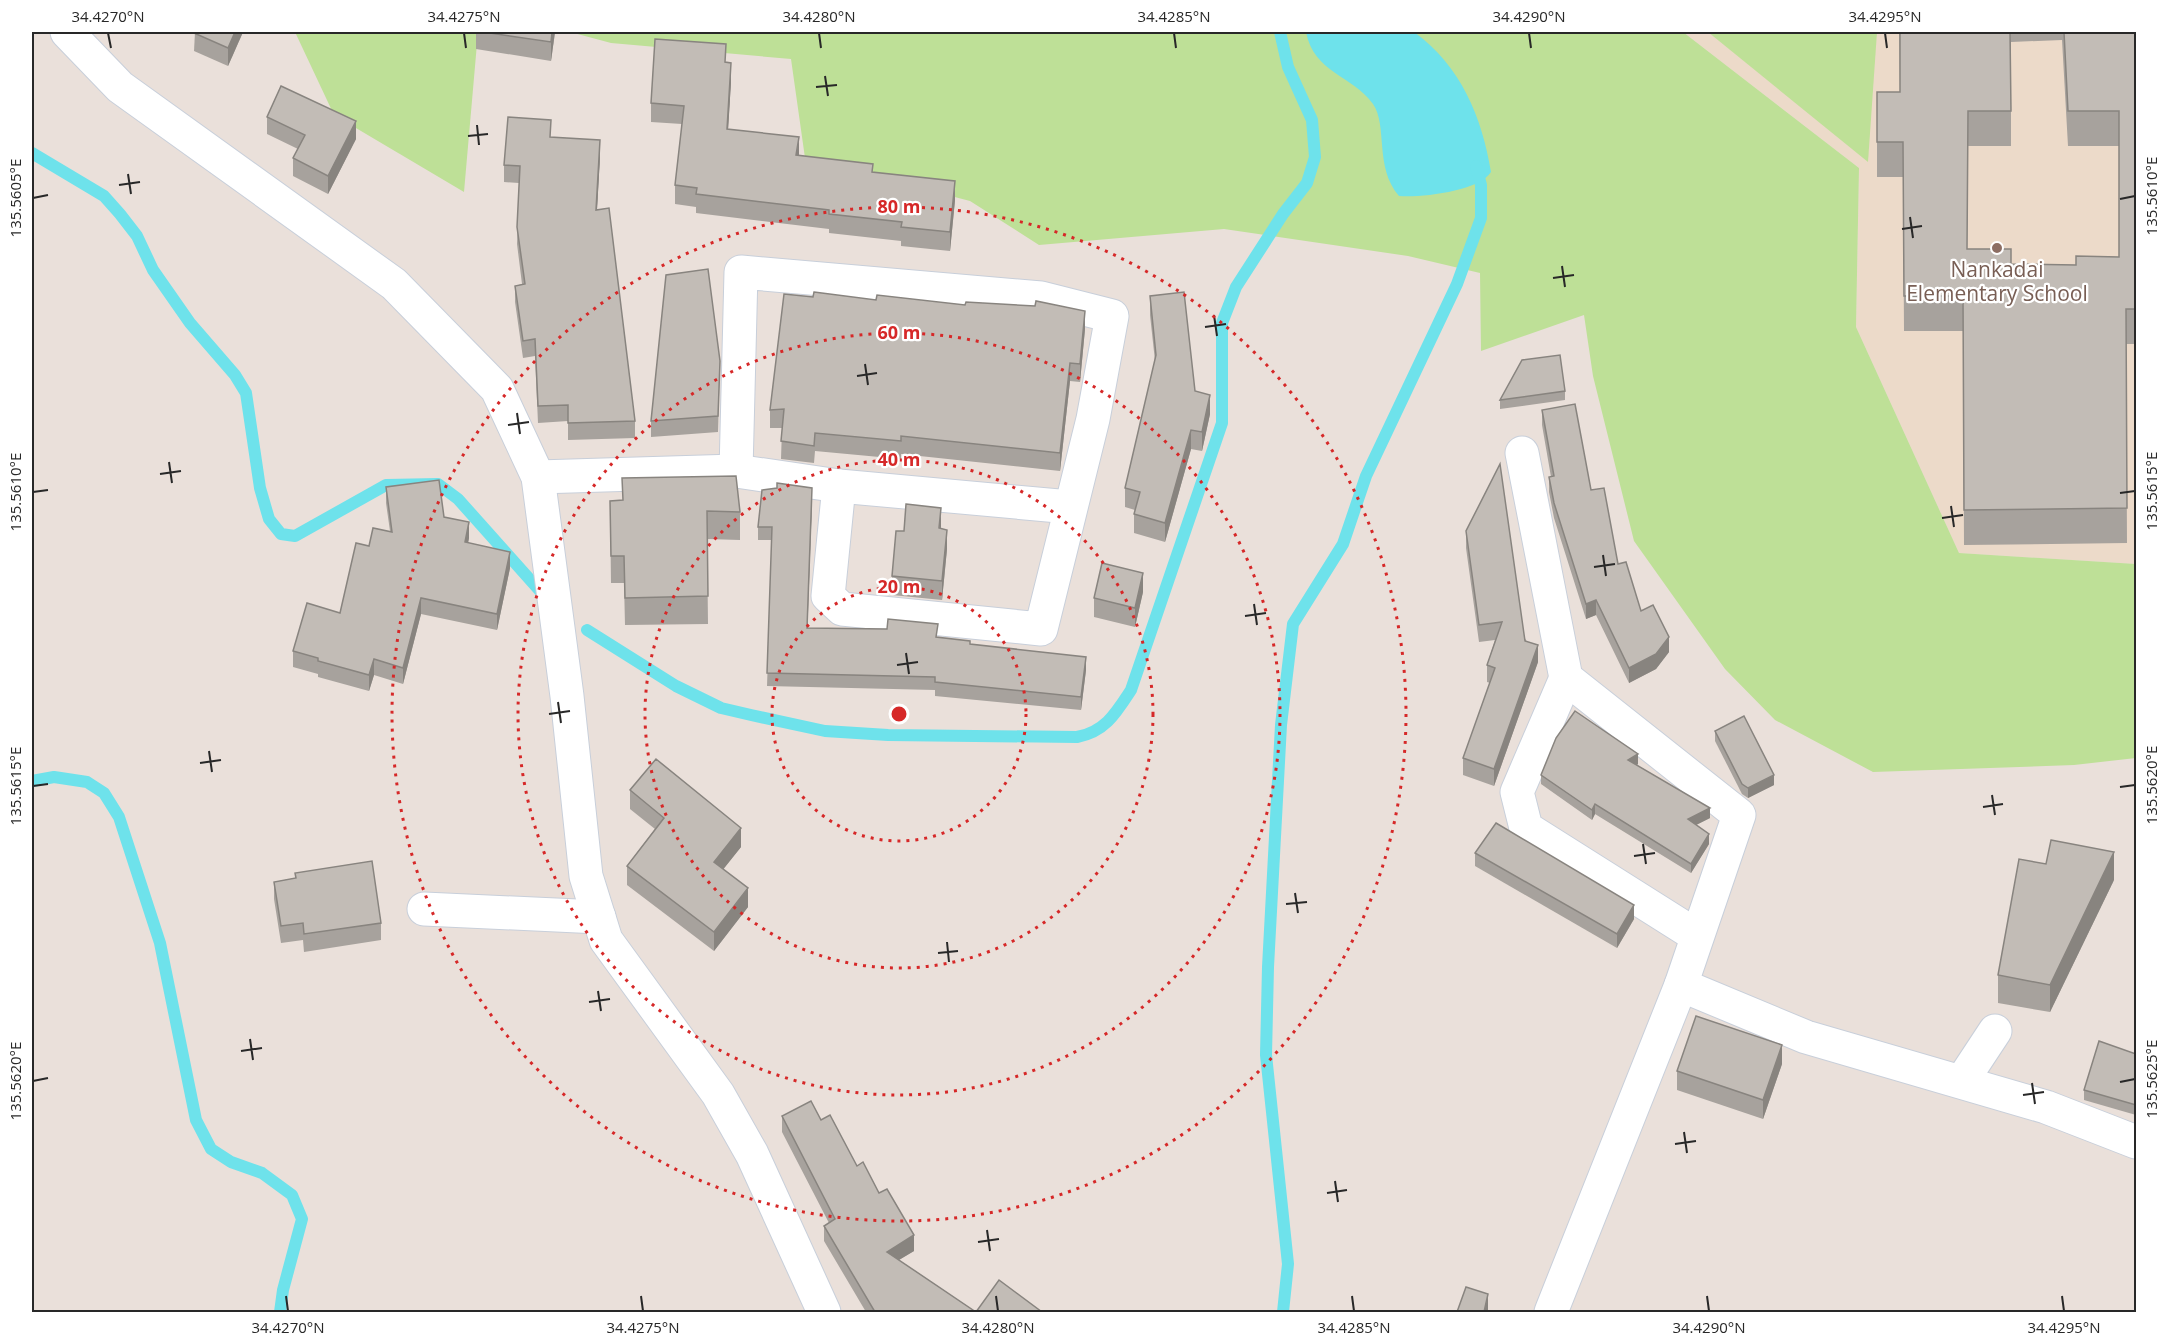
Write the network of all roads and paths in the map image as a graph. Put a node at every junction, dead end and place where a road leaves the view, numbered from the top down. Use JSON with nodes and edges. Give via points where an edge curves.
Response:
{"nodes":[{"id":1,"x":67,"y":32,"type":"edge"},
{"id":2,"x":1522,"y":453,"type":"dead end"},
{"id":3,"x":736,"y":471,"type":"junction"},
{"id":4,"x":538,"y":477,"type":"junction"},
{"id":5,"x":838,"y":486,"type":"junction"},
{"id":6,"x":1070,"y":507,"type":"junction"},
{"id":7,"x":1566,"y":678,"type":"junction"},
{"id":8,"x":424,"y":909,"type":"dead end"},
{"id":9,"x":599,"y":917,"type":"junction"},
{"id":10,"x":1697,"y":936,"type":"junction"},
{"id":11,"x":1681,"y":985,"type":"junction"},
{"id":12,"x":1995,"y":1031,"type":"dead end"},
{"id":13,"x":1962,"y":1081,"type":"junction"},
{"id":14,"x":2136,"y":1142,"type":"edge"},
{"id":15,"x":824,"y":1312,"type":"edge"},
{"id":16,"x":1551,"y":1312,"type":"edge"}],
"edges":[{"from":1,"to":4,"type":"street","via":[[120,87],[394,284],[497,389]]},
{"from":2,"to":7,"type":"street"},
{"from":3,"to":4,"type":"street"},
{"from":3,"to":5,"type":"street"},
{"from":3,"to":6,"type":"street","via":[[741,272],[1041,298],[1112,316],[1093,419]]},
{"from":4,"to":9,"type":"street","via":[[586,876]]},
{"from":5,"to":6,"type":"street"},
{"from":5,"to":6,"type":"street","via":[[828,596],[842,609],[1041,629]]},
{"from":7,"to":10,"type":"street","via":[[1739,815]]},
{"from":7,"to":10,"type":"street","via":[[1517,792],[1526,828]]},
{"from":8,"to":9,"type":"street"},
{"from":9,"to":15,"type":"street","via":[[606,940],[718,1094],[752,1154]]},
{"from":10,"to":11,"type":"street"},
{"from":11,"to":13,"type":"street","via":[[1806,1037]]},
{"from":11,"to":16,"type":"street"},
{"from":12,"to":13,"type":"street"},
{"from":13,"to":14,"type":"street","via":[[2046,1107]]}]}
